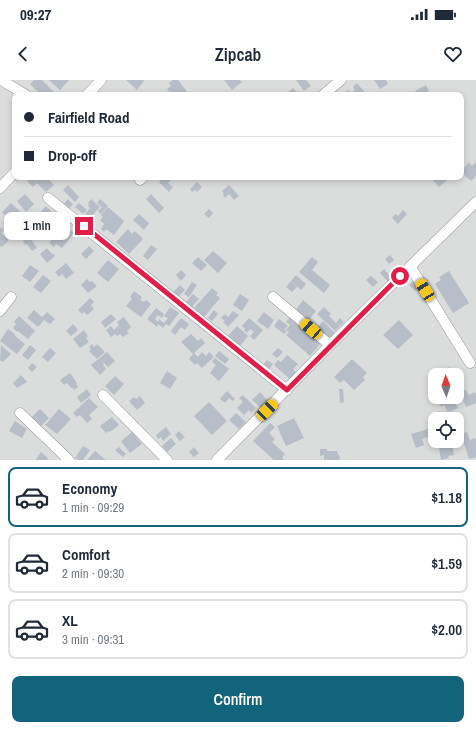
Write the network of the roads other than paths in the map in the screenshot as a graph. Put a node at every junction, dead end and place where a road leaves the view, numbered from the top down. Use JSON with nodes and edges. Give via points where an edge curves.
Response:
{"nodes":[{"id":1,"x":1,"y":80,"type":"edge"},
{"id":2,"x":101,"y":80,"type":"edge"},
{"id":3,"x":341,"y":80,"type":"edge"},
{"id":4,"x":327,"y":88,"type":"edge"},
{"id":5,"x":21,"y":92,"type":"edge"},
{"id":6,"x":90,"y":92,"type":"edge"},
{"id":7,"x":12,"y":175,"type":"edge"},
{"id":8,"x":0,"y":188,"type":"edge"},
{"id":9,"x":48,"y":198,"type":"dead end"},
{"id":10,"x":476,"y":202,"type":"edge"},
{"id":11,"x":410,"y":266,"type":"junction"},
{"id":12,"x":11,"y":297,"type":"dead end"},
{"id":13,"x":274,"y":297,"type":"dead end"},
{"id":14,"x":0,"y":311,"type":"edge"},
{"id":15,"x":330,"y":346,"type":"junction"},
{"id":16,"x":470,"y":363,"type":"dead end"},
{"id":17,"x":287,"y":390,"type":"junction"},
{"id":18,"x":103,"y":395,"type":"dead end"},
{"id":19,"x":20,"y":413,"type":"dead end"},
{"id":20,"x":69,"y":460,"type":"edge"},
{"id":21,"x":167,"y":460,"type":"edge"},
{"id":22,"x":217,"y":460,"type":"edge"}],
"edges":[{"from":1,"to":5,"type":"street"},
{"from":2,"to":6,"type":"street"},
{"from":3,"to":4,"type":"street"},
{"from":7,"to":8,"type":"street"},
{"from":9,"to":17,"type":"street"},
{"from":10,"to":11,"type":"street"},
{"from":11,"to":15,"type":"street"},
{"from":11,"to":16,"type":"street"},
{"from":12,"to":14,"type":"street"},
{"from":13,"to":15,"type":"street"},
{"from":15,"to":17,"type":"street"},
{"from":17,"to":22,"type":"street"},
{"from":18,"to":21,"type":"street"},
{"from":19,"to":20,"type":"street"}]}
